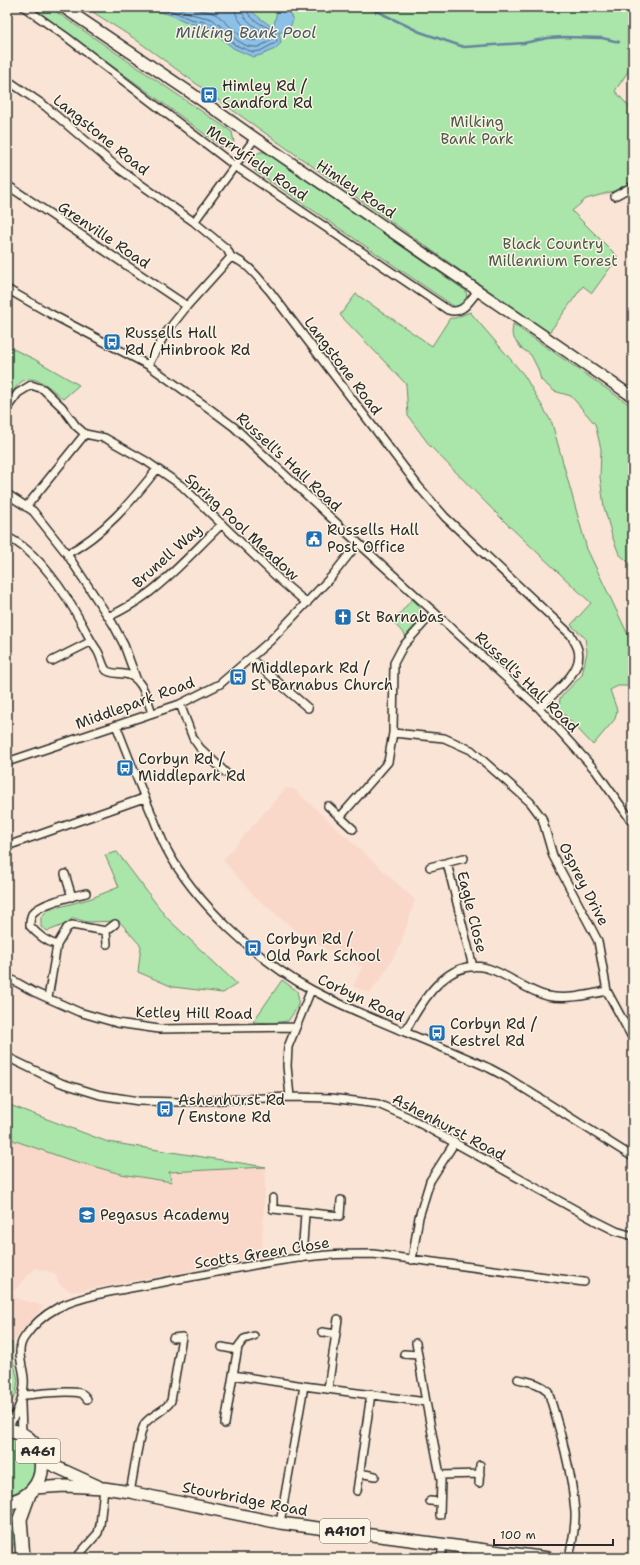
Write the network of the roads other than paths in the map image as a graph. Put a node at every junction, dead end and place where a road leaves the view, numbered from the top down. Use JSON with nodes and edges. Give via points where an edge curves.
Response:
{"nodes":[{"id":1,"x":24,"y":7,"type":"edge"},
{"id":2,"x":63,"y":7,"type":"edge"},
{"id":3,"x":7,"y":80,"type":"edge"},
{"id":4,"x":255,"y":138,"type":"junction"},
{"id":5,"x":235,"y":166,"type":"junction"},
{"id":6,"x":7,"y":185,"type":"edge"},
{"id":7,"x":633,"y":186,"type":"edge"},
{"id":8,"x":615,"y":196,"type":"dead end"},
{"id":9,"x":194,"y":222,"type":"junction"},
{"id":10,"x":231,"y":257,"type":"junction"},
{"id":11,"x":7,"y":288,"type":"edge"},
{"id":12,"x":478,"y":291,"type":"junction"},
{"id":13,"x":187,"y":306,"type":"junction"},
{"id":14,"x":148,"y":365,"type":"junction"},
{"id":15,"x":633,"y":397,"type":"edge"},
{"id":16,"x":7,"y":408,"type":"edge"},
{"id":17,"x":85,"y":434,"type":"junction"},
{"id":18,"x":157,"y":469,"type":"junction"},
{"id":19,"x":7,"y":494,"type":"edge"},
{"id":20,"x":26,"y":506,"type":"junction"},
{"id":21,"x":222,"y":524,"type":"junction"},
{"id":22,"x":7,"y":536,"type":"edge"},
{"id":23,"x":358,"y":543,"type":"junction"},
{"id":24,"x":67,"y":554,"type":"junction"},
{"id":25,"x":307,"y":603,"type":"junction"},
{"id":26,"x":434,"y":612,"type":"junction"},
{"id":27,"x":108,"y":617,"type":"junction"},
{"id":28,"x":90,"y":642,"type":"junction"},
{"id":29,"x":250,"y":659,"type":"junction"},
{"id":30,"x":52,"y":661,"type":"dead end"},
{"id":31,"x":137,"y":680,"type":"junction"},
{"id":32,"x":180,"y":704,"type":"junction"},
{"id":33,"x":308,"y":708,"type":"dead end"},
{"id":34,"x":539,"y":708,"type":"junction"},
{"id":35,"x":152,"y":713,"type":"junction"},
{"id":36,"x":116,"y":725,"type":"junction"},
{"id":37,"x":393,"y":733,"type":"junction"},
{"id":38,"x":7,"y":762,"type":"edge"},
{"id":39,"x":226,"y":773,"type":"dead end"},
{"id":40,"x":144,"y":798,"type":"junction"},
{"id":41,"x":328,"y":806,"type":"dead end"},
{"id":42,"x":340,"y":817,"type":"junction"},
{"id":43,"x":633,"y":823,"type":"edge"},
{"id":44,"x":353,"y":829,"type":"dead end"},
{"id":45,"x":7,"y":846,"type":"edge"},
{"id":46,"x":464,"y":858,"type":"dead end"},
{"id":47,"x":447,"y":863,"type":"junction"},
{"id":48,"x":430,"y":867,"type":"dead end"},
{"id":49,"x":65,"y":874,"type":"dead end"},
{"id":50,"x":86,"y":893,"type":"dead end"},
{"id":51,"x":72,"y":897,"type":"junction"},
{"id":52,"x":115,"y":924,"type":"dead end"},
{"id":53,"x":106,"y":932,"type":"junction"},
{"id":54,"x":107,"y":944,"type":"dead end"},
{"id":55,"x":57,"y":945,"type":"junction"},
{"id":56,"x":472,"y":967,"type":"junction"},
{"id":57,"x":7,"y":977,"type":"edge"},
{"id":58,"x":311,"y":990,"type":"junction"},
{"id":59,"x":607,"y":991,"type":"junction"},
{"id":60,"x":48,"y":998,"type":"junction"},
{"id":61,"x":295,"y":1027,"type":"junction"},
{"id":62,"x":405,"y":1032,"type":"junction"},
{"id":63,"x":633,"y":1039,"type":"edge"},
{"id":64,"x":7,"y":1057,"type":"edge"},
{"id":65,"x":290,"y":1097,"type":"junction"},
{"id":66,"x":455,"y":1142,"type":"junction"},
{"id":67,"x":633,"y":1157,"type":"edge"},
{"id":68,"x":273,"y":1198,"type":"dead end"},
{"id":69,"x":342,"y":1200,"type":"dead end"},
{"id":70,"x":305,"y":1213,"type":"junction"},
{"id":71,"x":633,"y":1236,"type":"edge"},
{"id":72,"x":302,"y":1258,"type":"junction"},
{"id":73,"x":412,"y":1260,"type":"junction"},
{"id":74,"x":584,"y":1282,"type":"dead end"},
{"id":75,"x":338,"y":1318,"type":"dead end"},
{"id":76,"x":322,"y":1332,"type":"dead end"},
{"id":77,"x":336,"y":1334,"type":"junction"},
{"id":78,"x":254,"y":1336,"type":"dead end"},
{"id":79,"x":173,"y":1338,"type":"dead end"},
{"id":80,"x":416,"y":1343,"type":"dead end"},
{"id":81,"x":222,"y":1348,"type":"dead end"},
{"id":82,"x":237,"y":1350,"type":"junction"},
{"id":83,"x":404,"y":1354,"type":"dead end"},
{"id":84,"x":418,"y":1355,"type":"junction"},
{"id":85,"x":233,"y":1375,"type":"junction"},
{"id":86,"x":518,"y":1379,"type":"dead end"},
{"id":87,"x":304,"y":1386,"type":"junction"},
{"id":88,"x":328,"y":1389,"type":"junction"},
{"id":89,"x":371,"y":1394,"type":"junction"},
{"id":90,"x":22,"y":1399,"type":"junction"},
{"id":91,"x":88,"y":1399,"type":"dead end"},
{"id":92,"x":426,"y":1402,"type":"junction"},
{"id":93,"x":225,"y":1424,"type":"dead end"},
{"id":94,"x":7,"y":1430,"type":"edge"},
{"id":95,"x":22,"y":1434,"type":"junction"},
{"id":96,"x":41,"y":1460,"type":"junction"},
{"id":97,"x":480,"y":1466,"type":"dead end"},
{"id":98,"x":359,"y":1473,"type":"junction"},
{"id":99,"x":480,"y":1474,"type":"junction"},
{"id":100,"x":440,"y":1475,"type":"junction"},
{"id":101,"x":375,"y":1476,"type":"dead end"},
{"id":102,"x":479,"y":1483,"type":"dead end"},
{"id":103,"x":104,"y":1488,"type":"junction"},
{"id":104,"x":32,"y":1491,"type":"junction"},
{"id":105,"x":357,"y":1491,"type":"dead end"},
{"id":106,"x":130,"y":1492,"type":"junction"},
{"id":107,"x":430,"y":1501,"type":"dead end"},
{"id":108,"x":440,"y":1502,"type":"junction"},
{"id":109,"x":7,"y":1503,"type":"edge"},
{"id":110,"x":440,"y":1515,"type":"dead end"},
{"id":111,"x":280,"y":1523,"type":"junction"},
{"id":112,"x":443,"y":1544,"type":"junction"},
{"id":113,"x":23,"y":1558,"type":"edge"},
{"id":114,"x":76,"y":1558,"type":"edge"},
{"id":115,"x":441,"y":1558,"type":"edge"},
{"id":116,"x":548,"y":1558,"type":"edge"},
{"id":117,"x":569,"y":1558,"type":"edge"}],
"edges":[{"from":1,"to":5,"type":"street","name":"Merryfield Road"},
{"from":2,"to":4,"type":"main road","name":"Himley Road"},
{"from":3,"to":9,"type":"street","name":"Langstone Road","via":[[45,106],[119,169]]},
{"from":4,"to":5,"type":"street"},
{"from":4,"to":12,"type":"main road","name":"Himley Road"},
{"from":5,"to":9,"type":"street"},
{"from":5,"to":12,"type":"street","name":"Merryfield Road","via":[[448,310],[461,310]]},
{"from":6,"to":13,"type":"street","name":"Grenville Road"},
{"from":7,"to":8,"type":"street"},
{"from":9,"to":10,"type":"street","name":"Langstone Road","via":[[228,249]]},
{"from":10,"to":13,"type":"street"},
{"from":10,"to":34,"type":"street","name":"Langstone Road","via":[[242,261],[269,290],[419,488],[456,528],[571,635],[578,650],[577,666],[568,679]]},
{"from":11,"to":14,"type":"street","name":"Russell's Hall Road"},
{"from":12,"to":15,"type":"main road","name":"Himley Road"},
{"from":13,"to":14,"type":"street","via":[[165,334]]},
{"from":14,"to":23,"type":"street","name":"Russell's Hall Road","via":[[234,428]]},
{"from":16,"to":17,"type":"street","via":[[18,392],[31,385],[43,389]]},
{"from":17,"to":18,"type":"street","name":"Spring Pool Meadow","via":[[105,438]]},
{"from":17,"to":20,"type":"street"},
{"from":18,"to":21,"type":"street","name":"Spring Pool Meadow","via":[[182,486]]},
{"from":18,"to":24,"type":"street","via":[[142,489],[110,522],[79,548]]},
{"from":19,"to":20,"type":"street"},
{"from":20,"to":24,"type":"street","via":[[33,511]]},
{"from":21,"to":25,"type":"street","name":"Spring Pool Meadow"},
{"from":21,"to":27,"type":"street","name":"Brunell Way","via":[[160,583],[130,606]]},
{"from":22,"to":28,"type":"street","via":[[18,542],[37,560],[55,582],[82,624]]},
{"from":23,"to":25,"type":"street","name":"Middlepark Road"},
{"from":23,"to":26,"type":"street","name":"Russell's Hall Road"},
{"from":24,"to":27,"type":"street"},
{"from":25,"to":29,"type":"street","name":"Middlepark Road"},
{"from":26,"to":34,"type":"street","name":"Russell's Hall Road"},
{"from":26,"to":37,"type":"street","via":[[403,646],[394,663]]},
{"from":27,"to":31,"type":"street","via":[[124,645]]},
{"from":28,"to":30,"type":"street"},
{"from":28,"to":31,"type":"street","via":[[98,651],[106,669],[131,675]]},
{"from":29,"to":32,"type":"street","name":"Middlepark Road","via":[[220,684]]},
{"from":29,"to":33,"type":"street"},
{"from":31,"to":35,"type":"street"},
{"from":32,"to":35,"type":"street","name":"Middlepark Road"},
{"from":32,"to":39,"type":"street","via":[[193,738]]},
{"from":34,"to":43,"type":"street","name":"Russell's Hall Road","via":[[596,771]]},
{"from":35,"to":36,"type":"street","name":"Middlepark Road"},
{"from":36,"to":38,"type":"street","name":"Middlepark Road"},
{"from":36,"to":40,"type":"street","name":"Corbyn Road"},
{"from":37,"to":42,"type":"street","via":[[388,762]]},
{"from":37,"to":59,"type":"street","name":"Osprey Drive","via":[[444,738],[471,750],[539,812],[553,856],[598,941]]},
{"from":40,"to":45,"type":"street"},
{"from":40,"to":58,"type":"street","name":"Corbyn Road","via":[[166,848],[188,882],[217,917],[245,943]]},
{"from":41,"to":42,"type":"street"},
{"from":42,"to":44,"type":"street"},
{"from":46,"to":47,"type":"street","name":"Eagle Close"},
{"from":47,"to":48,"type":"street","name":"Eagle Close"},
{"from":47,"to":56,"type":"street","name":"Eagle Close"},
{"from":49,"to":51,"type":"street"},
{"from":50,"to":51,"type":"street"},
{"from":51,"to":55,"type":"street","via":[[36,910],[30,921],[30,926],[37,934]]},
{"from":52,"to":53,"type":"street"},
{"from":53,"to":54,"type":"street"},
{"from":53,"to":55,"type":"street","via":[[72,925],[67,928]]},
{"from":55,"to":60,"type":"street"},
{"from":56,"to":59,"type":"street","via":[[485,967],[547,996],[568,997]]},
{"from":56,"to":62,"type":"street","via":[[463,968],[440,982],[418,1006]]},
{"from":57,"to":60,"type":"street","name":"Ketley Hill Road"},
{"from":58,"to":61,"type":"street"},
{"from":58,"to":62,"type":"street","name":"Corbyn Road"},
{"from":59,"to":63,"type":"street","name":"Osprey Drive"},
{"from":60,"to":61,"type":"street","name":"Ketley Hill Road","via":[[79,1012],[116,1024],[159,1029]]},
{"from":61,"to":65,"type":"street","via":[[288,1047]]},
{"from":62,"to":67,"type":"street","name":"Corbyn Road","via":[[506,1077]]},
{"from":64,"to":65,"type":"street","name":"Ashenhurst Road","via":[[62,1083],[100,1095],[139,1102]]},
{"from":65,"to":66,"type":"street","name":"Ashenhurst Road","via":[[331,1098],[378,1104]]},
{"from":66,"to":71,"type":"street","name":"Ashenhurst Road","via":[[594,1220]]},
{"from":66,"to":73,"type":"street","via":[[430,1181],[419,1217]]},
{"from":68,"to":70,"type":"street","via":[[273,1209]]},
{"from":69,"to":70,"type":"street","via":[[340,1216]]},
{"from":70,"to":72,"type":"street"},
{"from":72,"to":73,"type":"street","name":"Scotts Green Close","via":[[373,1254]]},
{"from":72,"to":90,"type":"street","name":"Scotts Green Close","via":[[111,1292],[56,1308],[39,1321],[20,1345],[25,1383]]},
{"from":73,"to":74,"type":"street","name":"Scotts Green Close"},
{"from":75,"to":77,"type":"street"},
{"from":76,"to":77,"type":"street"},
{"from":77,"to":88,"type":"street"},
{"from":78,"to":82,"type":"street","via":[[244,1339]]},
{"from":79,"to":106,"type":"street","via":[[182,1337],[171,1401],[148,1420],[142,1429]]},
{"from":80,"to":84,"type":"street"},
{"from":81,"to":82,"type":"street"},
{"from":82,"to":85,"type":"street"},
{"from":83,"to":84,"type":"street"},
{"from":84,"to":92,"type":"street"},
{"from":85,"to":87,"type":"street"},
{"from":85,"to":93,"type":"street"},
{"from":86,"to":117,"type":"street","via":[[539,1384],[548,1391],[563,1440],[575,1513]]},
{"from":87,"to":88,"type":"street"},
{"from":87,"to":111,"type":"street"},
{"from":88,"to":89,"type":"street"},
{"from":89,"to":92,"type":"street"},
{"from":89,"to":98,"type":"street"},
{"from":90,"to":91,"type":"street","via":[[69,1392],[79,1393]]},
{"from":90,"to":94,"type":"street","name":"Scotts Green Close"},
{"from":90,"to":95,"type":"street","name":"Scotts Green Close"},
{"from":92,"to":100,"type":"street"},
{"from":94,"to":95,"type":"highway","number":"A461"},
{"from":95,"to":96,"type":"highway","number":"A461","via":[[35,1445]]},
{"from":96,"to":103,"type":"main road","name":"Stourbridge Road"},
{"from":96,"to":104,"type":"highway","number":"A461","via":[[42,1470]]},
{"from":97,"to":99,"type":"street"},
{"from":98,"to":101,"type":"street"},
{"from":98,"to":105,"type":"street"},
{"from":99,"to":100,"type":"street"},
{"from":99,"to":102,"type":"street"},
{"from":100,"to":108,"type":"street"},
{"from":103,"to":104,"type":"main road","name":"Stourbridge Road","via":[[65,1486]]},
{"from":103,"to":106,"type":"main road","name":"Stourbridge Road","number":"A4101"},
{"from":103,"to":114,"type":"street","via":[[98,1533]]},
{"from":104,"to":109,"type":"highway","via":[[19,1500]]},
{"from":104,"to":113,"type":"highway","number":"A461","via":[[20,1519]]},
{"from":106,"to":111,"type":"main road","name":"Stourbridge Road","number":"A4101"},
{"from":107,"to":108,"type":"street"},
{"from":108,"to":110,"type":"street"},
{"from":111,"to":112,"type":"main road","name":"Stourbridge Road","number":"A4101"},
{"from":112,"to":115,"type":"street"},
{"from":112,"to":116,"type":"main road","name":"Stourbridge Road","number":"A4101"}]}
